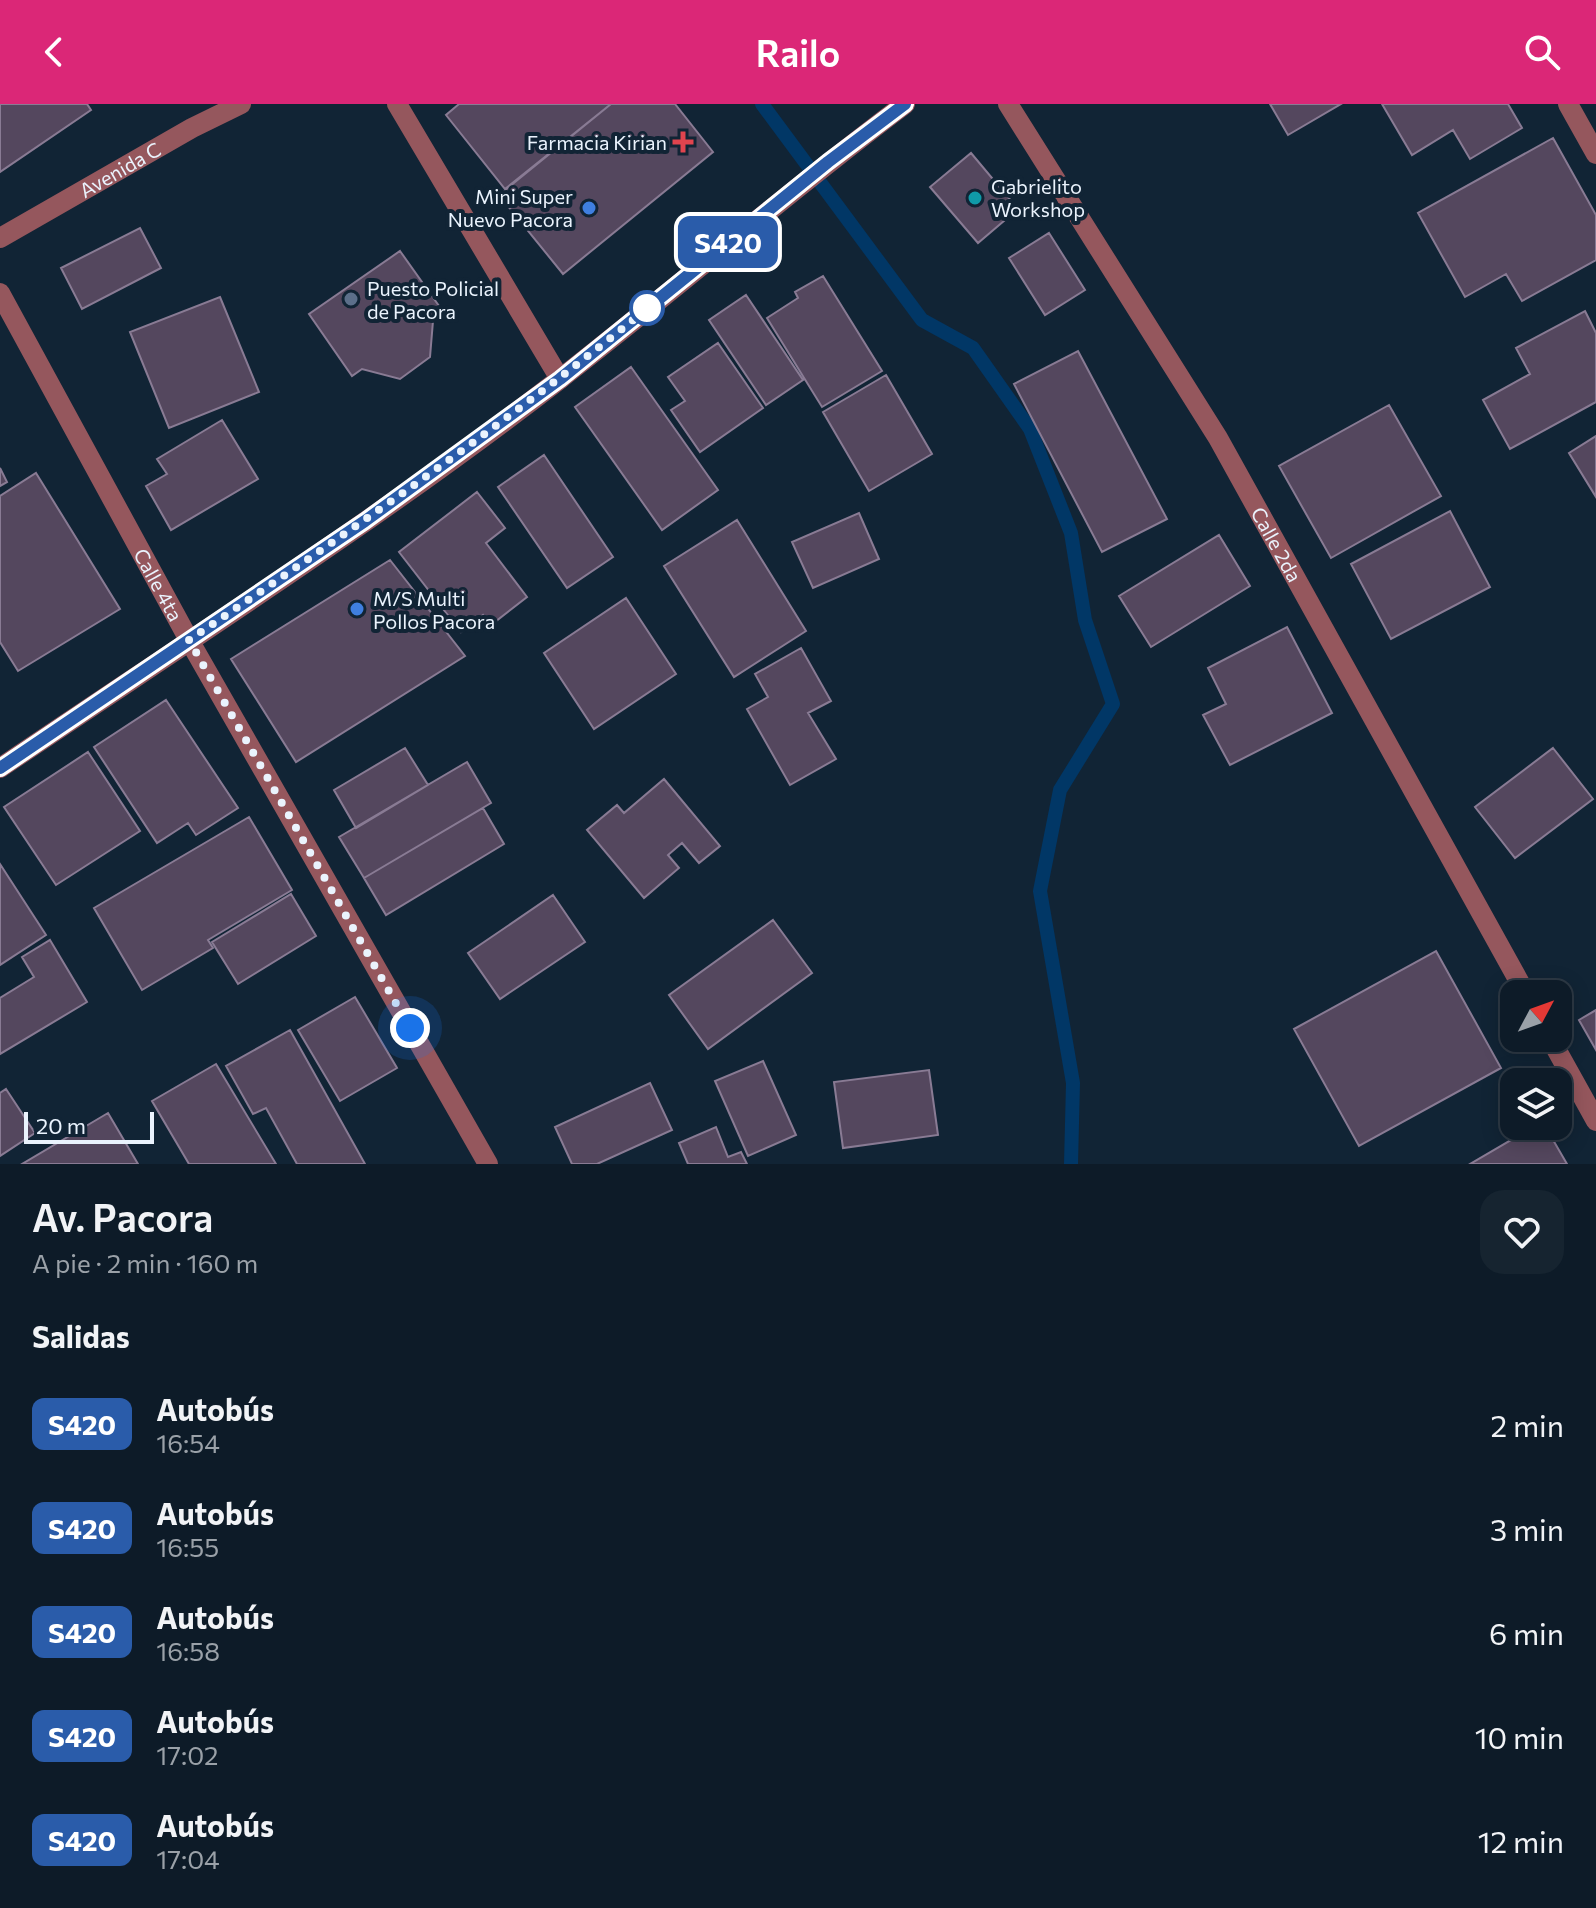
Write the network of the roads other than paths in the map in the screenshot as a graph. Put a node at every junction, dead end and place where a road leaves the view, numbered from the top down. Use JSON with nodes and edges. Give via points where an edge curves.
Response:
{"nodes":[{"id":1,"x":241,"y":104,"type":"edge"},
{"id":2,"x":397,"y":104,"type":"edge"},
{"id":3,"x":905,"y":104,"type":"edge"},
{"id":4,"x":1008,"y":104,"type":"edge"},
{"id":5,"x":1568,"y":104,"type":"edge"},
{"id":6,"x":1596,"y":154,"type":"edge"},
{"id":7,"x":0,"y":238,"type":"edge"},
{"id":8,"x":0,"y":293,"type":"edge"},
{"id":9,"x":560,"y":379,"type":"junction"},
{"id":10,"x":189,"y":640,"type":"junction"},
{"id":11,"x":0,"y":768,"type":"edge"},
{"id":12,"x":1518,"y":980,"type":"edge"},
{"id":13,"x":1558,"y":1052,"type":"edge"},
{"id":14,"x":1596,"y":1121,"type":"edge"},
{"id":15,"x":488,"y":1164,"type":"edge"}],
"edges":[{"from":1,"to":7,"type":"street","name":"Avenida C"},
{"from":2,"to":9,"type":"street"},
{"from":3,"to":9,"type":"street"},
{"from":4,"to":12,"type":"street","name":"Calle 2da","via":[[1218,438]]},
{"from":5,"to":6,"type":"street"},
{"from":8,"to":10,"type":"street","name":"Calle 4ta"},
{"from":9,"to":10,"type":"street"},
{"from":10,"to":11,"type":"street"},
{"from":10,"to":15,"type":"street","name":"Calle 4ta"},
{"from":13,"to":14,"type":"street"}]}
